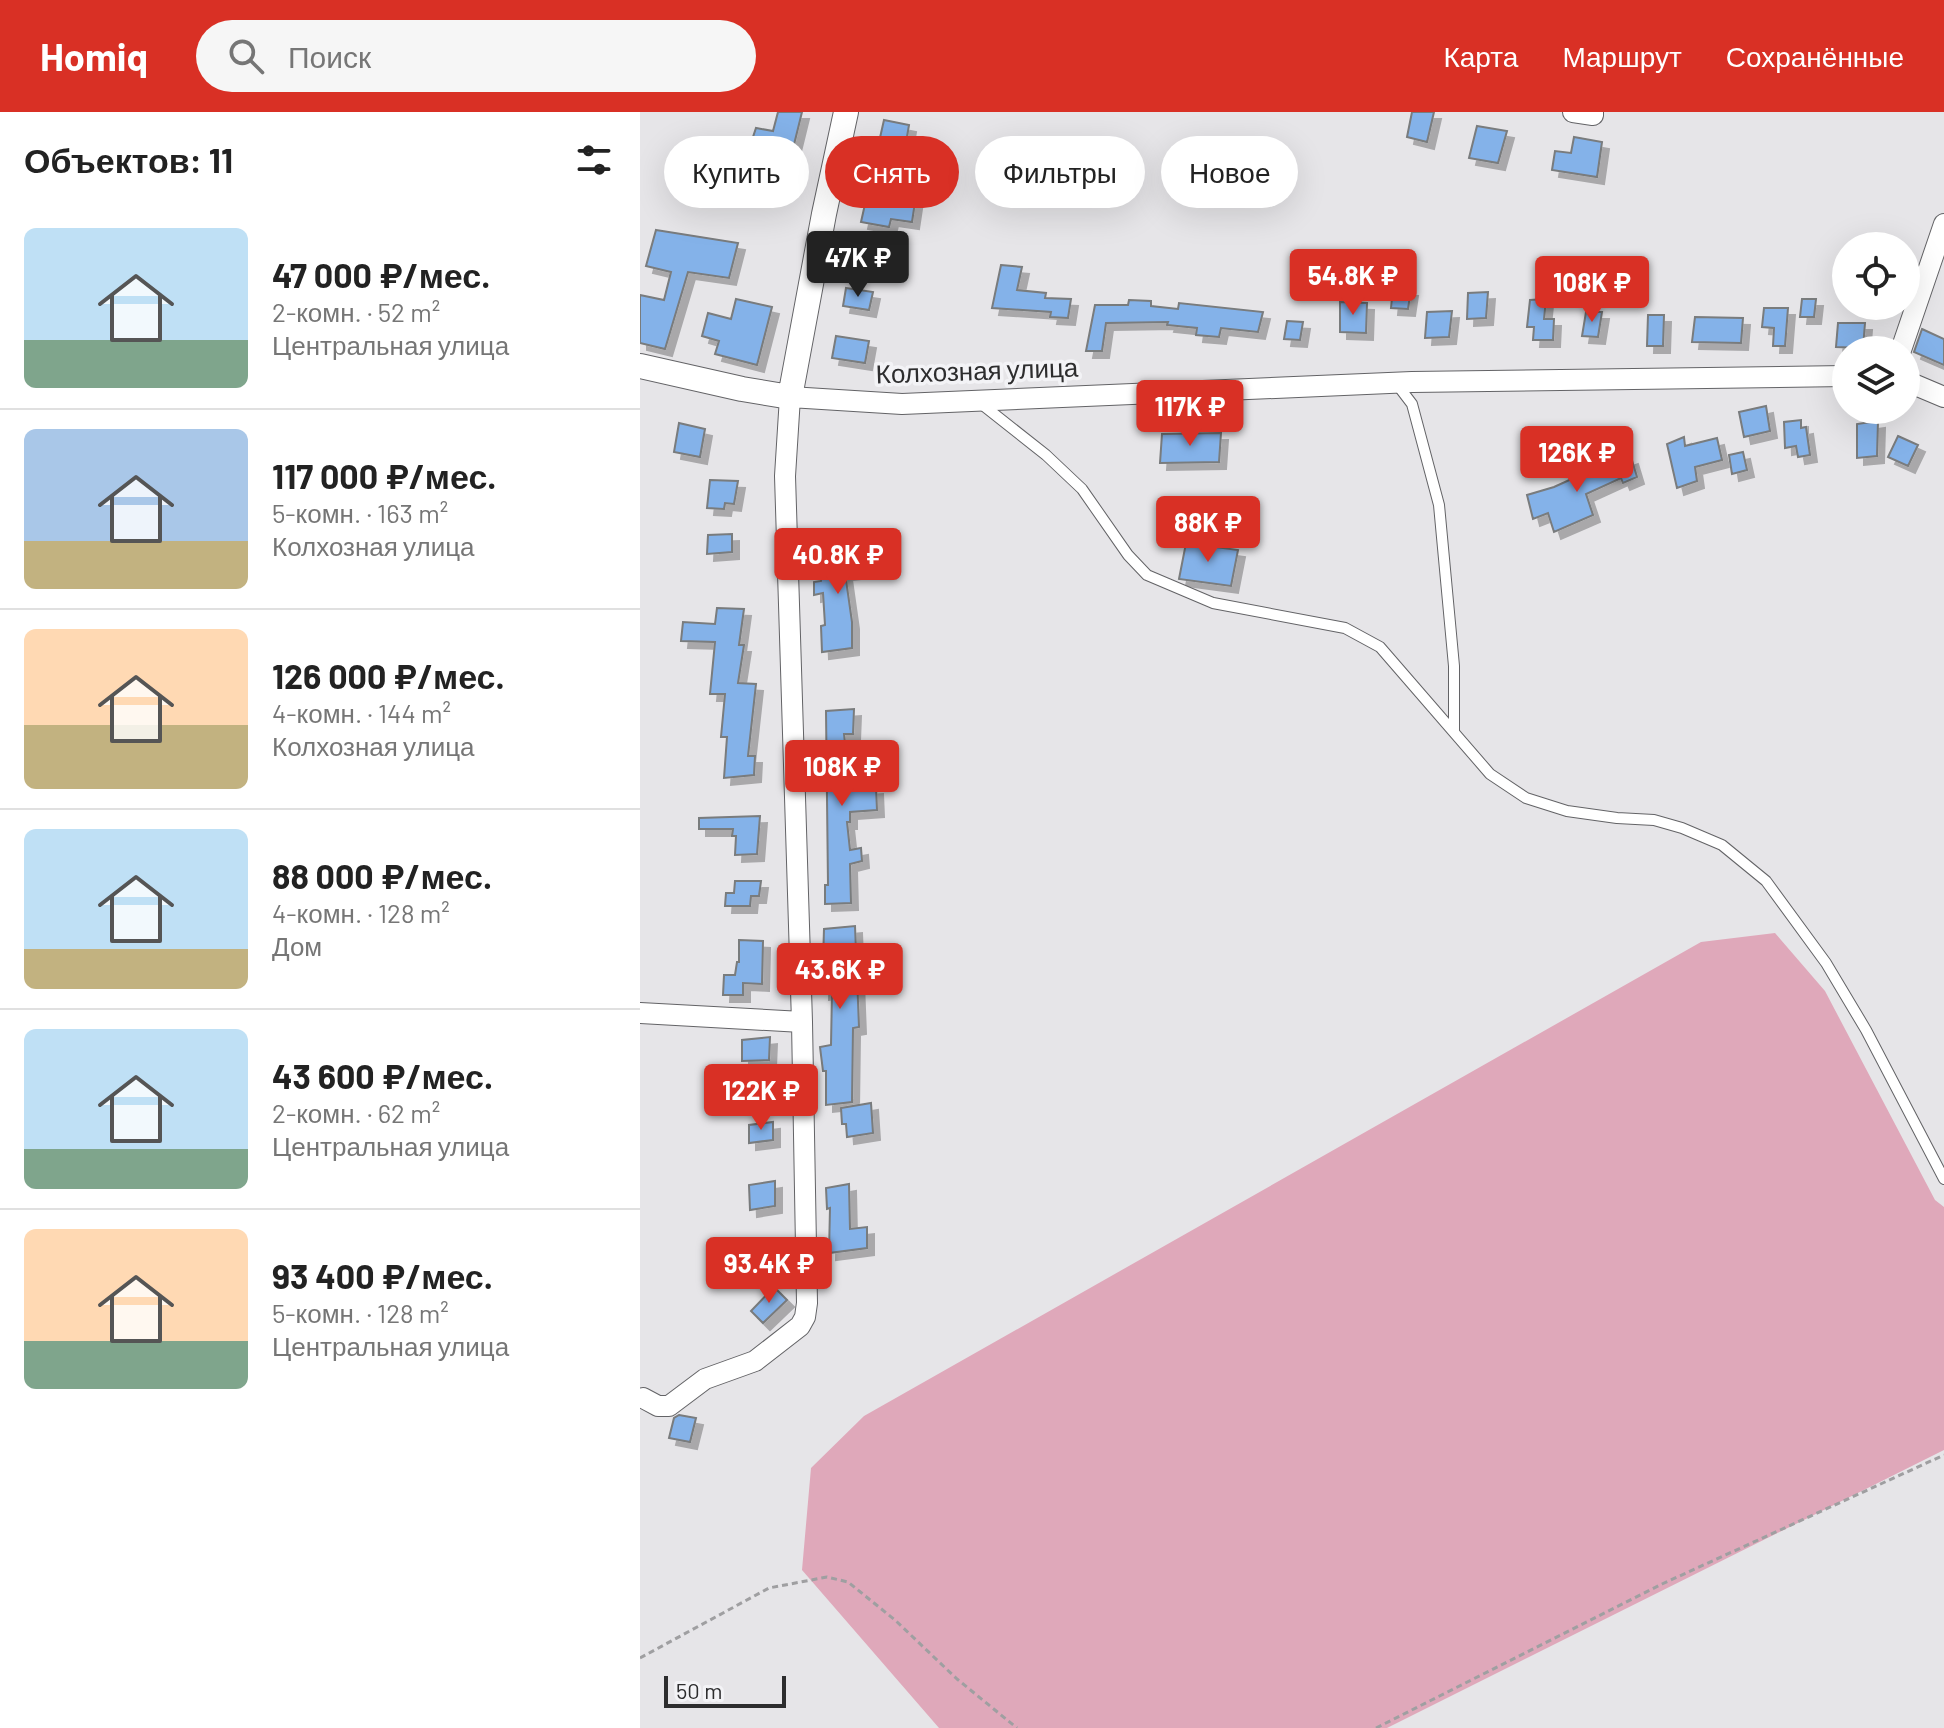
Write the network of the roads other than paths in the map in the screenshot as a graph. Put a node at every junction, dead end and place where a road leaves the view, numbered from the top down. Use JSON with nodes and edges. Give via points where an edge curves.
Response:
{"nodes":[{"id":1,"x":846,"y":112,"type":"edge"},
{"id":2,"x":1944,"y":224,"type":"edge"},
{"id":3,"x":1906,"y":336,"type":"edge"},
{"id":4,"x":640,"y":366,"type":"edge"},
{"id":5,"x":1832,"y":376,"type":"edge"},
{"id":6,"x":1396,"y":383,"type":"junction"},
{"id":7,"x":1920,"y":387,"type":"edge"},
{"id":8,"x":790,"y":397,"type":"junction"},
{"id":9,"x":1944,"y":397,"type":"edge"},
{"id":10,"x":977,"y":401,"type":"junction"},
{"id":11,"x":1454,"y":730,"type":"junction"},
{"id":12,"x":640,"y":1013,"type":"edge"},
{"id":13,"x":802,"y":1022,"type":"junction"},
{"id":14,"x":1944,"y":1179,"type":"edge"},
{"id":15,"x":643,"y":1398,"type":"dead end"}],
"edges":[{"from":1,"to":8,"type":"street"},
{"from":2,"to":3,"type":"street"},
{"from":4,"to":8,"type":"street","name":"Колхозная улица"},
{"from":5,"to":6,"type":"street","name":"Колхозная улица"},
{"from":6,"to":10,"type":"street","name":"Колхозная улица"},
{"from":6,"to":11,"type":"lane","via":[[1412,404],[1439,505],[1454,666]]},
{"from":7,"to":9,"type":"street"},
{"from":8,"to":10,"type":"street","name":"Колхозная улица","via":[[902,404]]},
{"from":8,"to":13,"type":"street","via":[[785,476]]},
{"from":10,"to":11,"type":"lane","via":[[1082,489],[1147,575],[1213,603],[1345,628],[1380,647]]},
{"from":11,"to":14,"type":"lane","via":[[1490,774],[1526,798],[1567,811],[1682,828],[1722,845],[1766,881],[1826,963]]},
{"from":12,"to":13,"type":"street"},
{"from":13,"to":15,"type":"street","via":[[805,1317],[793,1333],[755,1361],[705,1379],[669,1406]]}]}
